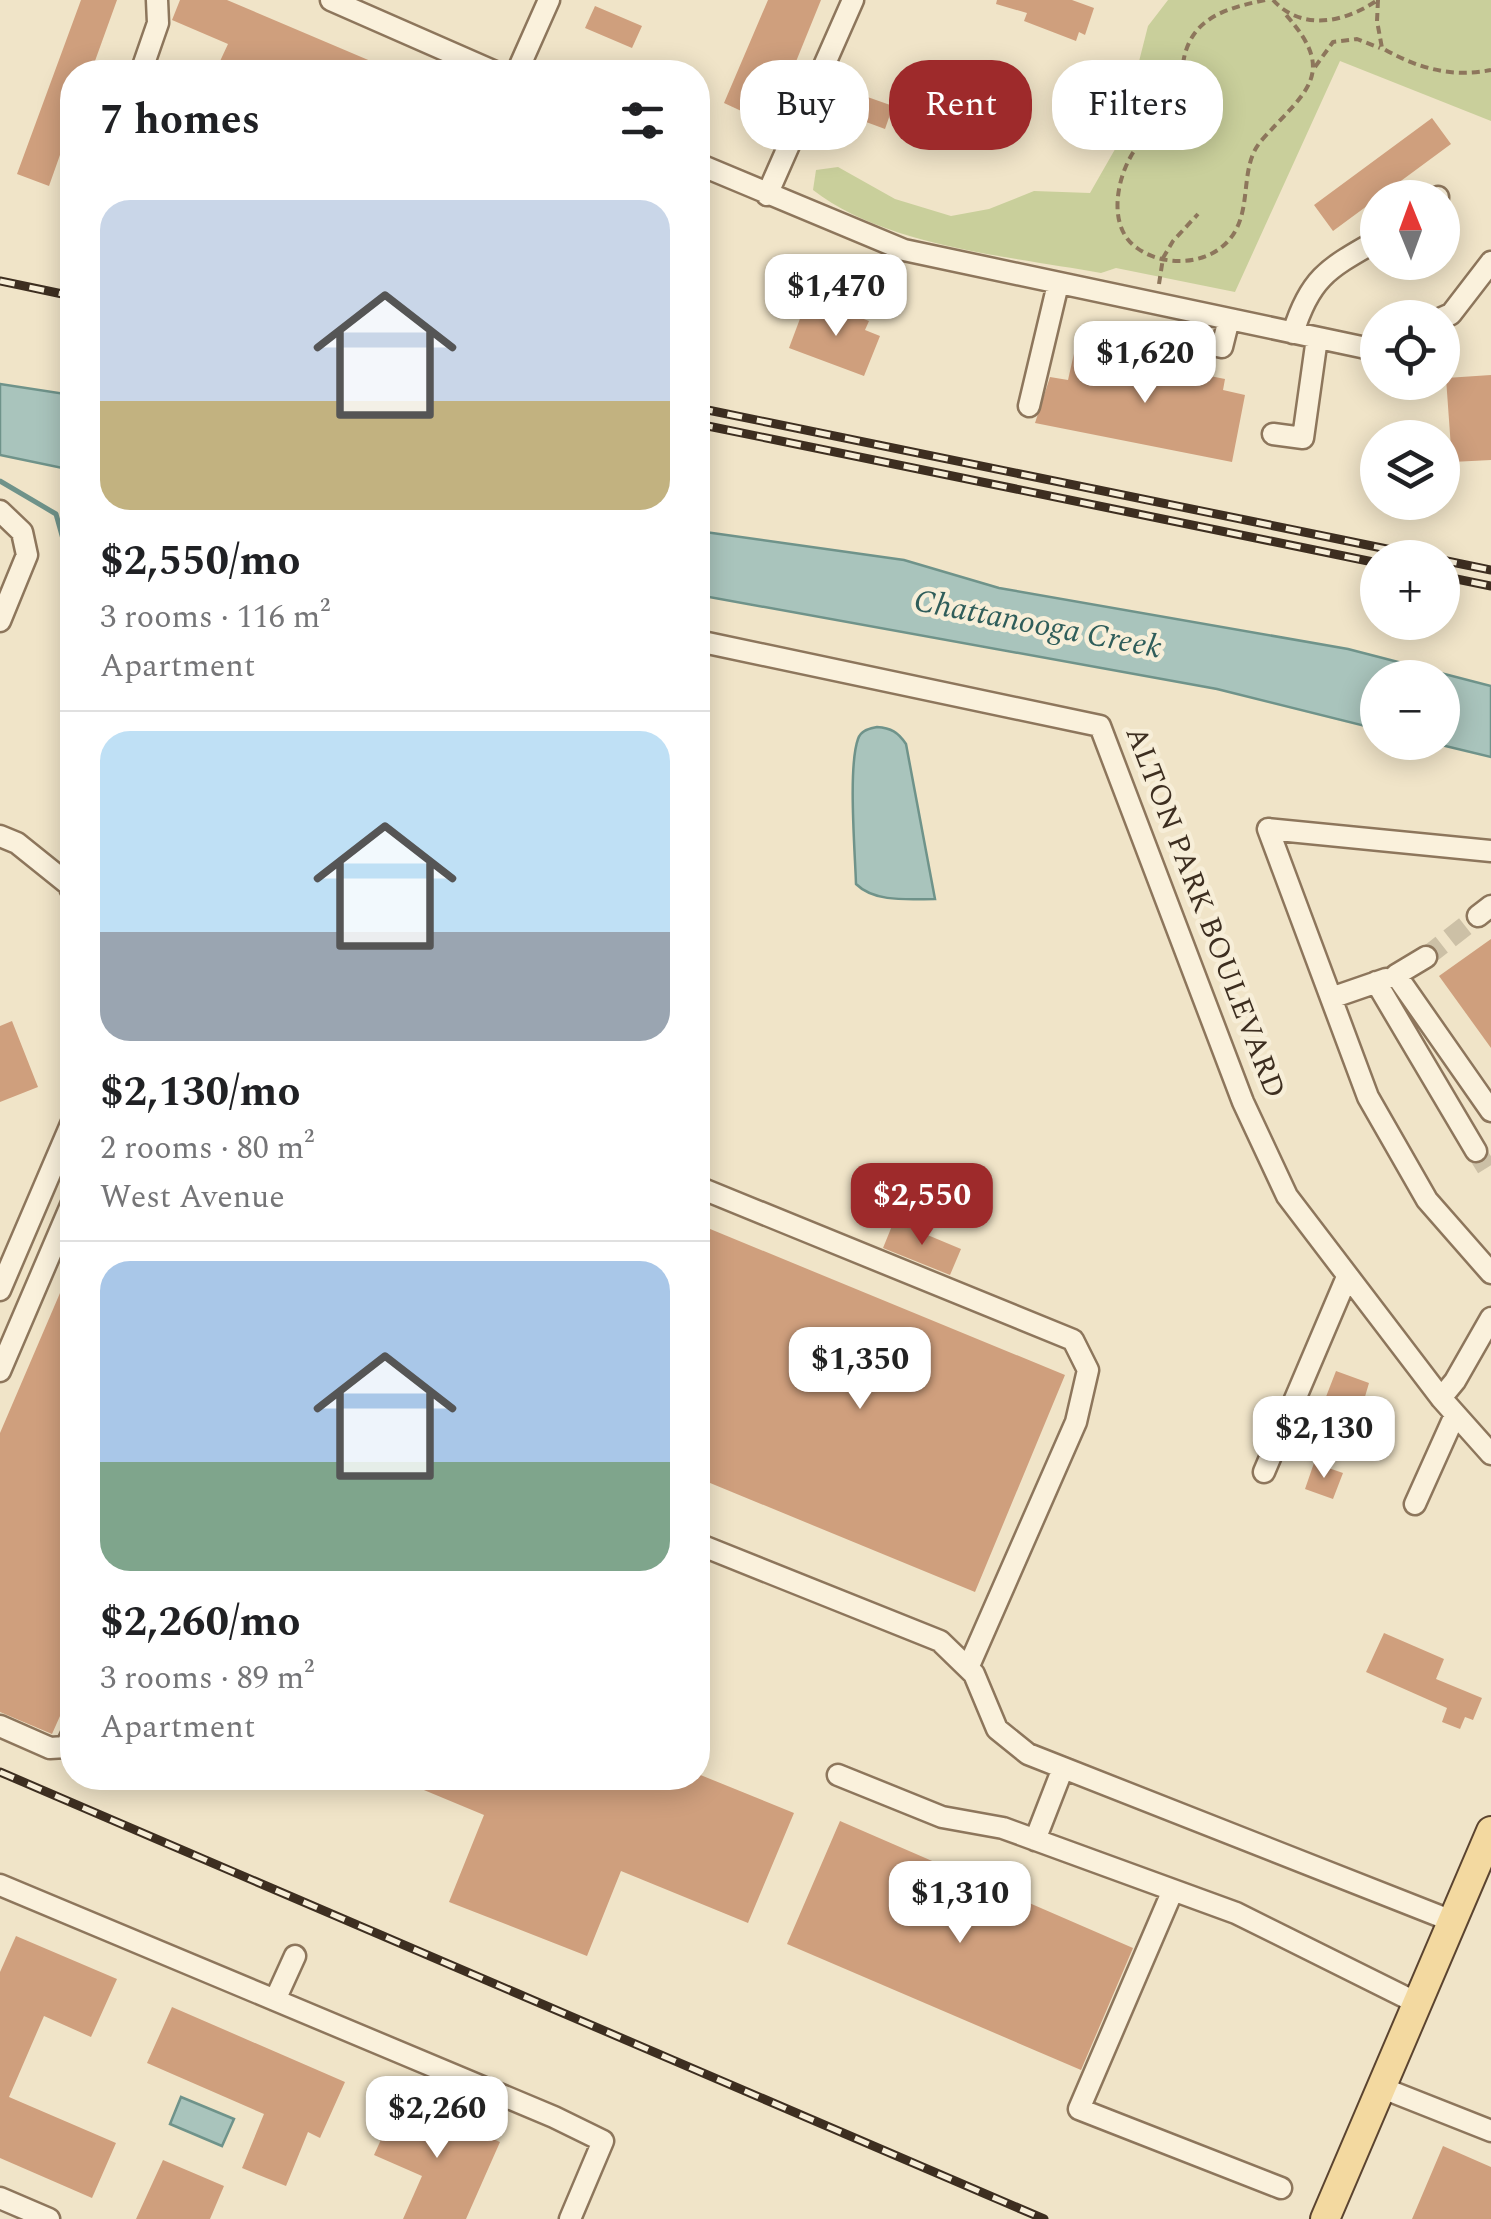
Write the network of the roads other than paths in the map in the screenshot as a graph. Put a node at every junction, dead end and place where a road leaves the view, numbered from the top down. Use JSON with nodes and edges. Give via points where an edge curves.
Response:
{"nodes":[{"id":1,"x":158,"y":0,"type":"edge"},
{"id":2,"x":331,"y":0,"type":"edge"},
{"id":3,"x":549,"y":0,"type":"edge"},
{"id":4,"x":852,"y":0,"type":"edge"},
{"id":5,"x":145,"y":60,"type":"edge"},
{"id":6,"x":468,"y":60,"type":"edge"},
{"id":7,"x":522,"y":60,"type":"edge"},
{"id":8,"x":710,"y":169,"type":"edge"},
{"id":9,"x":767,"y":195,"type":"junction"},
{"id":10,"x":1360,"y":250,"type":"edge"},
{"id":11,"x":1491,"y":262,"type":"edge"},
{"id":12,"x":1058,"y":284,"type":"junction"},
{"id":13,"x":1460,"y":301,"type":"edge"},
{"id":14,"x":1229,"y":319,"type":"junction"},
{"id":15,"x":1293,"y":333,"type":"junction"},
{"id":16,"x":1174,"y":337,"type":"dead end"},
{"id":17,"x":1317,"y":338,"type":"junction"},
{"id":18,"x":1360,"y":347,"type":"edge"},
{"id":19,"x":1029,"y":406,"type":"dead end"},
{"id":20,"x":1273,"y":434,"type":"dead end"},
{"id":21,"x":0,"y":511,"type":"edge"},
{"id":22,"x":0,"y":621,"type":"edge"},
{"id":23,"x":710,"y":644,"type":"edge"},
{"id":24,"x":0,"y":836,"type":"edge"},
{"id":25,"x":1491,"y":851,"type":"edge"},
{"id":26,"x":60,"y":877,"type":"edge"},
{"id":27,"x":1426,"y":956,"type":"tunnel mouth"},
{"id":28,"x":1386,"y":979,"type":"junction"},
{"id":29,"x":1331,"y":998,"type":"junction"},
{"id":30,"x":1491,"y":1111,"type":"edge"},
{"id":31,"x":1476,"y":1151,"type":"tunnel mouth"},
{"id":32,"x":60,"y":1152,"type":"edge"},
{"id":33,"x":710,"y":1192,"type":"edge"},
{"id":34,"x":60,"y":1230,"type":"edge"},
{"id":35,"x":1491,"y":1273,"type":"edge"},
{"id":36,"x":1348,"y":1277,"type":"junction"},
{"id":37,"x":0,"y":1290,"type":"edge"},
{"id":38,"x":1491,"y":1318,"type":"edge"},
{"id":39,"x":2,"y":1360,"type":"edge"},
{"id":40,"x":1442,"y":1398,"type":"junction"},
{"id":41,"x":1456,"y":1415,"type":"junction"},
{"id":42,"x":1491,"y":1454,"type":"edge"},
{"id":43,"x":1264,"y":1472,"type":"dead end"},
{"id":44,"x":1415,"y":1504,"type":"dead end"},
{"id":45,"x":710,"y":1549,"type":"edge"},
{"id":46,"x":968,"y":1668,"type":"junction"},
{"id":47,"x":0,"y":1726,"type":"edge"},
{"id":48,"x":60,"y":1747,"type":"edge"},
{"id":49,"x":1063,"y":1768,"type":"junction"},
{"id":50,"x":838,"y":1775,"type":"dead end"},
{"id":51,"x":1491,"y":1831,"type":"edge"},
{"id":52,"x":1035,"y":1840,"type":"junction"},
{"id":53,"x":0,"y":1886,"type":"edge"},
{"id":54,"x":1173,"y":1890,"type":"junction"},
{"id":55,"x":1452,"y":1921,"type":"junction"},
{"id":56,"x":295,"y":1956,"type":"dead end"},
{"id":57,"x":275,"y":2000,"type":"junction"},
{"id":58,"x":1416,"y":2002,"type":"junction"},
{"id":59,"x":1380,"y":2087,"type":"junction"},
{"id":60,"x":1491,"y":2132,"type":"edge"},
{"id":61,"x":1282,"y":2188,"type":"dead end"},
{"id":62,"x":0,"y":2198,"type":"edge"},
{"id":63,"x":50,"y":2219,"type":"edge"},
{"id":64,"x":570,"y":2219,"type":"edge"},
{"id":65,"x":1325,"y":2219,"type":"edge"}],
"edges":[{"from":1,"to":5,"type":"street"},
{"from":2,"to":6,"type":"street"},
{"from":3,"to":7,"type":"street"},
{"from":4,"to":9,"type":"street"},
{"from":8,"to":9,"type":"street"},
{"from":9,"to":12,"type":"street","via":[[904,250]]},
{"from":10,"to":15,"type":"street","via":[[1316,281]]},
{"from":11,"to":13,"type":"street"},
{"from":12,"to":14,"type":"street"},
{"from":12,"to":19,"type":"street"},
{"from":14,"to":15,"type":"street"},
{"from":14,"to":16,"type":"street","via":[[1222,347]]},
{"from":15,"to":17,"type":"street"},
{"from":17,"to":18,"type":"street"},
{"from":17,"to":20,"type":"street","via":[[1302,438]]},
{"from":21,"to":22,"type":"street","via":[[22,532],[27,554]]},
{"from":23,"to":36,"type":"street","name":"ALTON PARK BOULEVARD","via":[[1100,726],[1243,1102],[1287,1196]]},
{"from":24,"to":26,"type":"street"},
{"from":25,"to":29,"type":"street","via":[[1268,828]]},
{"from":27,"to":28,"type":"street"},
{"from":28,"to":29,"type":"street"},
{"from":28,"to":30,"type":"street"},
{"from":28,"to":31,"type":"street"},
{"from":29,"to":35,"type":"street","via":[[1368,1098],[1428,1200]]},
{"from":32,"to":37,"type":"street"},
{"from":33,"to":46,"type":"street","via":[[1073,1340],[1088,1370],[1076,1422]]},
{"from":34,"to":39,"type":"street"},
{"from":36,"to":40,"type":"street","name":"ALTON PARK BOULEVARD"},
{"from":36,"to":43,"type":"street"},
{"from":38,"to":40,"type":"street"},
{"from":40,"to":41,"type":"street","name":"ALTON PARK BOULEVARD"},
{"from":41,"to":42,"type":"street","name":"ALTON PARK BOULEVARD"},
{"from":41,"to":44,"type":"street"},
{"from":45,"to":46,"type":"street","via":[[940,1641]]},
{"from":46,"to":49,"type":"street","via":[[998,1729],[1028,1754]]},
{"from":47,"to":48,"type":"street"},
{"from":49,"to":52,"type":"street"},
{"from":49,"to":55,"type":"street"},
{"from":50,"to":52,"type":"street","via":[[942,1818]]},
{"from":51,"to":55,"type":"main road"},
{"from":52,"to":54,"type":"street"},
{"from":53,"to":57,"type":"street"},
{"from":54,"to":58,"type":"street"},
{"from":54,"to":61,"type":"street","via":[[1078,2109]]},
{"from":55,"to":58,"type":"main road"},
{"from":56,"to":57,"type":"street"},
{"from":57,"to":64,"type":"street","via":[[603,2142]]},
{"from":58,"to":59,"type":"main road"},
{"from":59,"to":60,"type":"street"},
{"from":59,"to":65,"type":"main road"},
{"from":62,"to":63,"type":"street"}]}
